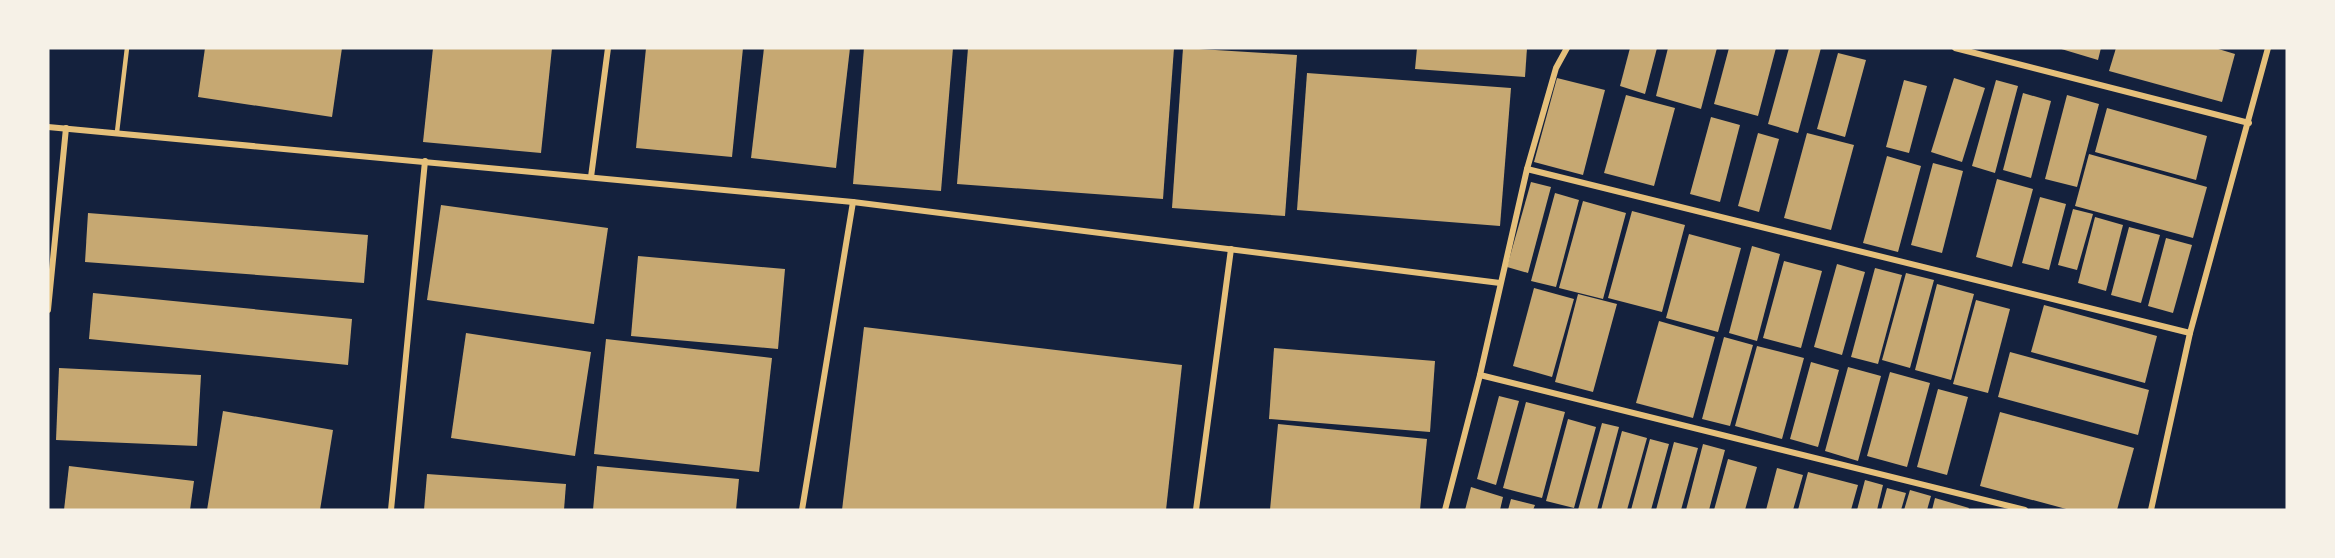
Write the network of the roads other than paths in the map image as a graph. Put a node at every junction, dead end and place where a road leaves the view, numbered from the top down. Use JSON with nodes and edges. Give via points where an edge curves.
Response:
{"nodes":[{"id":1,"x":127,"y":48,"type":"edge"},
{"id":2,"x":609,"y":48,"type":"edge"},
{"id":3,"x":1567,"y":48,"type":"edge"},
{"id":4,"x":1955,"y":48,"type":"edge"},
{"id":5,"x":2268,"y":48,"type":"edge"},
{"id":6,"x":2249,"y":123,"type":"junction"},
{"id":7,"x":48,"y":127,"type":"edge"},
{"id":8,"x":66,"y":128,"type":"junction"},
{"id":9,"x":117,"y":132,"type":"junction"},
{"id":10,"x":425,"y":161,"type":"junction"},
{"id":11,"x":1527,"y":170,"type":"junction"},
{"id":12,"x":591,"y":177,"type":"junction"},
{"id":13,"x":853,"y":202,"type":"junction"},
{"id":14,"x":1231,"y":249,"type":"junction"},
{"id":15,"x":1500,"y":283,"type":"junction"},
{"id":16,"x":48,"y":310,"type":"edge"},
{"id":17,"x":2190,"y":333,"type":"junction"},
{"id":18,"x":1480,"y":375,"type":"junction"},
{"id":19,"x":391,"y":510,"type":"edge"},
{"id":20,"x":802,"y":510,"type":"edge"},
{"id":21,"x":1196,"y":510,"type":"edge"},
{"id":22,"x":1445,"y":510,"type":"edge"},
{"id":23,"x":2025,"y":510,"type":"edge"},
{"id":24,"x":2151,"y":510,"type":"edge"}],
"edges":[{"from":1,"to":9,"type":"lane"},
{"from":2,"to":12,"type":"street"},
{"from":3,"to":11,"type":"street","via":[[1556,68]]},
{"from":4,"to":6,"type":"street"},
{"from":5,"to":6,"type":"street"},
{"from":6,"to":17,"type":"street"},
{"from":7,"to":8,"type":"street"},
{"from":8,"to":9,"type":"street"},
{"from":8,"to":16,"type":"street"},
{"from":9,"to":10,"type":"street"},
{"from":10,"to":12,"type":"street"},
{"from":10,"to":19,"type":"street"},
{"from":11,"to":15,"type":"street"},
{"from":11,"to":17,"type":"street"},
{"from":12,"to":13,"type":"street"},
{"from":13,"to":14,"type":"street"},
{"from":13,"to":20,"type":"street"},
{"from":14,"to":15,"type":"street"},
{"from":14,"to":21,"type":"street"},
{"from":15,"to":18,"type":"street"},
{"from":17,"to":24,"type":"street"},
{"from":18,"to":22,"type":"street"},
{"from":18,"to":23,"type":"street"}]}
